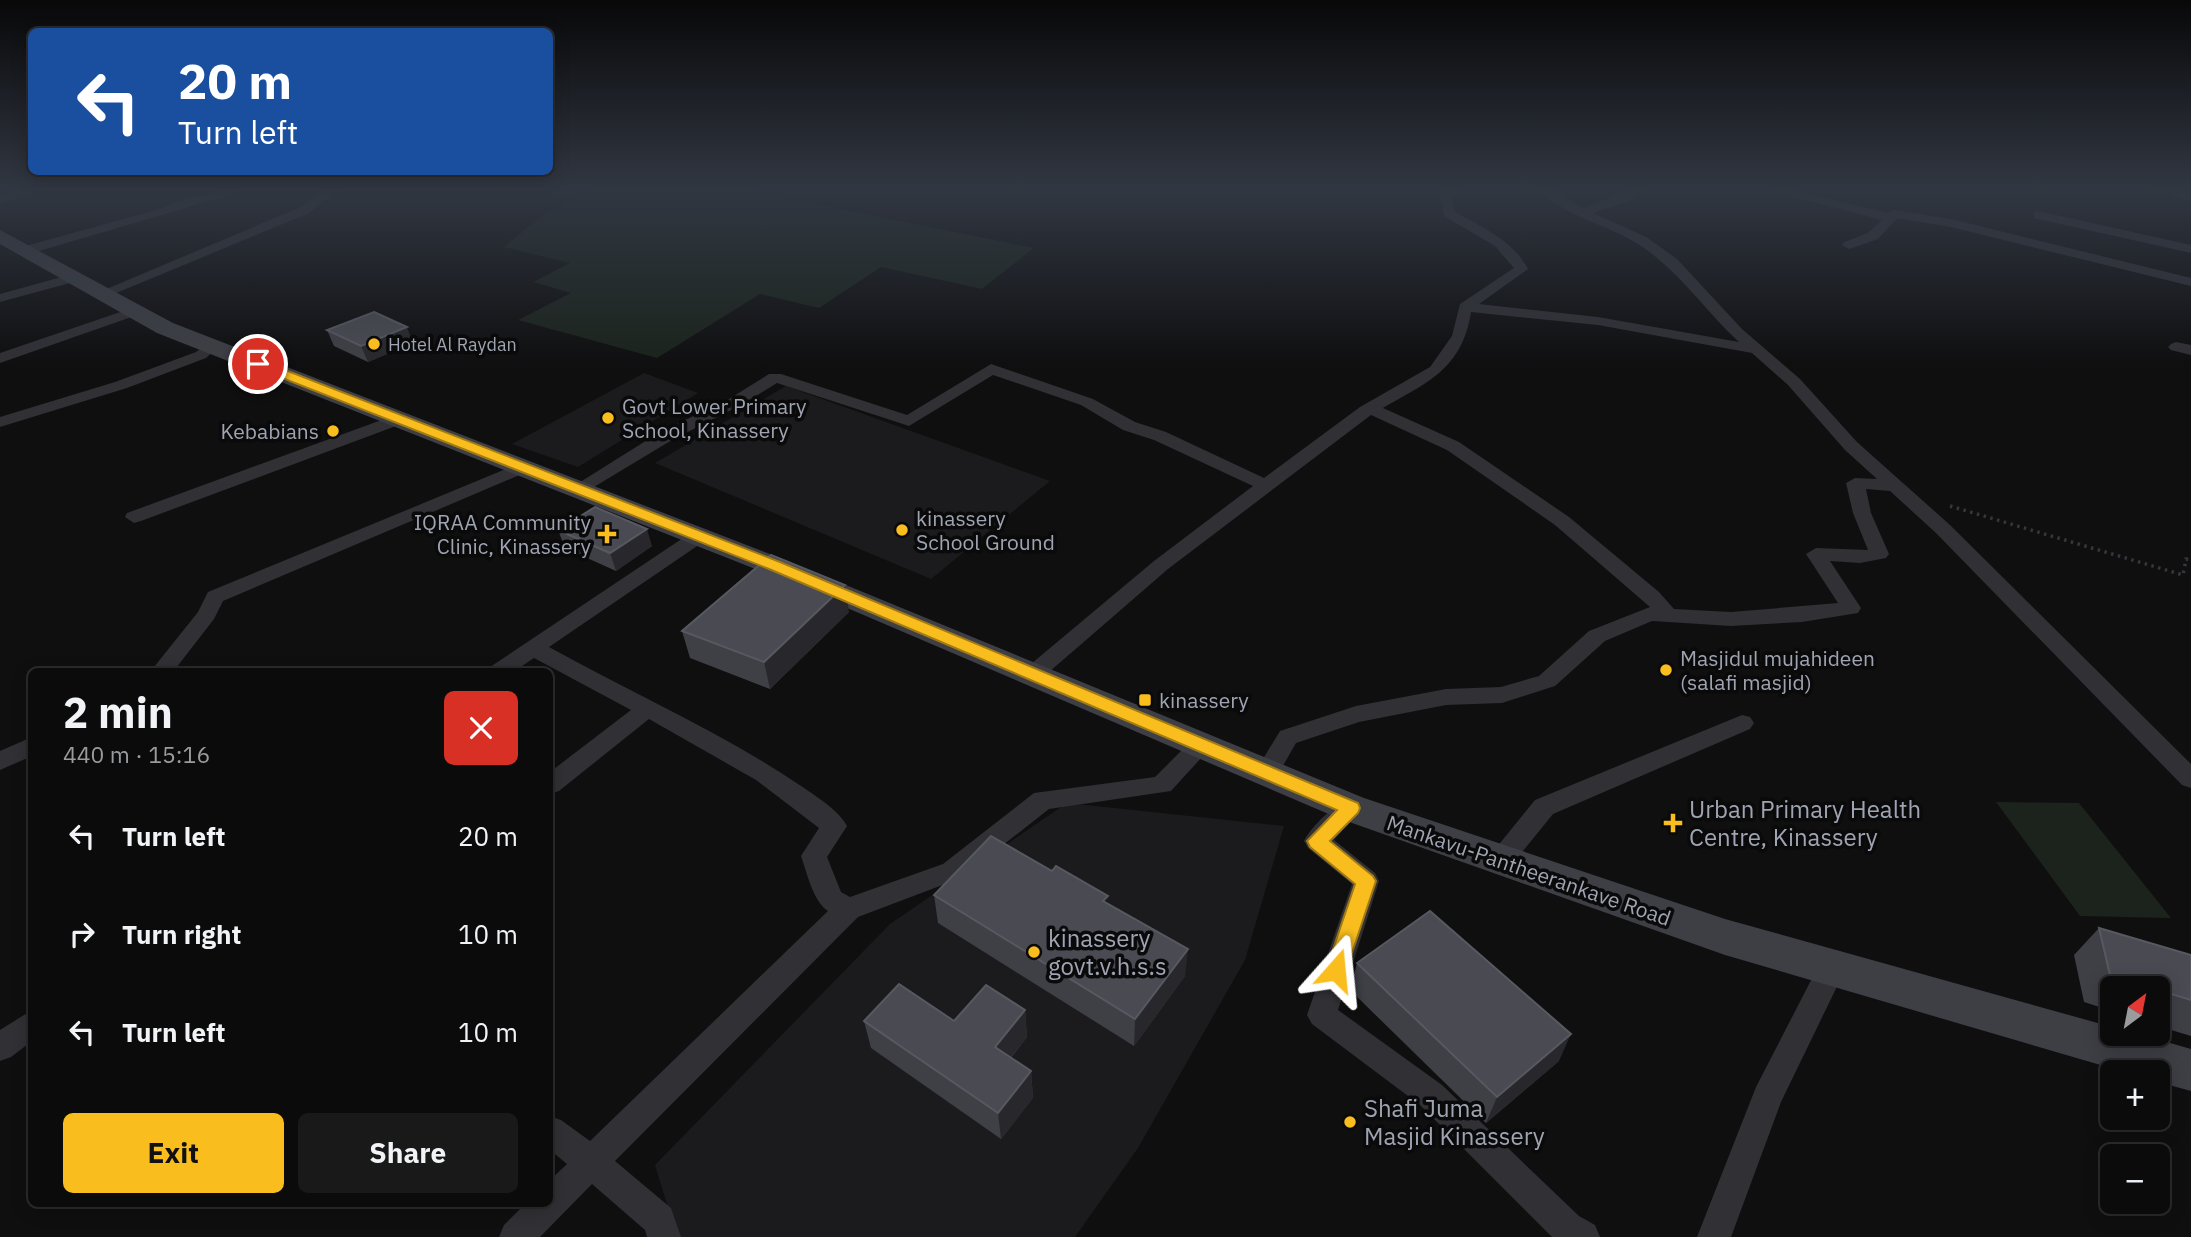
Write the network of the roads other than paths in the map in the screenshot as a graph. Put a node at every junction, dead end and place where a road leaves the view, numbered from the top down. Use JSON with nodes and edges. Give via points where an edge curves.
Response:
{"nodes":[{"id":1,"x":22,"y":248,"type":"edge"},
{"id":2,"x":197,"y":248,"type":"edge"},
{"id":3,"x":1504,"y":248,"type":"edge"},
{"id":4,"x":1652,"y":248,"type":"edge"},
{"id":5,"x":2052,"y":248,"type":"edge"},
{"id":6,"x":2191,"y":282,"type":"edge"},
{"id":7,"x":90,"y":285,"type":"junction"},
{"id":8,"x":0,"y":298,"type":"edge"},
{"id":9,"x":1465,"y":307,"type":"junction"},
{"id":10,"x":135,"y":310,"type":"junction"},
{"id":11,"x":211,"y":346,"type":"junction"},
{"id":12,"x":1759,"y":350,"type":"junction"},
{"id":13,"x":0,"y":358,"type":"edge"},
{"id":14,"x":1371,"y":409,"type":"junction"},
{"id":15,"x":398,"y":419,"type":"junction"},
{"id":16,"x":0,"y":422,"type":"edge"},
{"id":17,"x":523,"y":467,"type":"junction"},
{"id":18,"x":1265,"y":485,"type":"junction"},
{"id":19,"x":578,"y":489,"type":"junction"},
{"id":20,"x":1898,"y":489,"type":"junction"},
{"id":21,"x":134,"y":517,"type":"dead end"},
{"id":22,"x":699,"y":536,"type":"junction"},
{"id":23,"x":1668,"y":615,"type":"junction"},
{"id":24,"x":533,"y":648,"type":"junction"},
{"id":25,"x":164,"y":668,"type":"edge"},
{"id":26,"x":504,"y":668,"type":"edge"},
{"id":27,"x":1033,"y":674,"type":"junction"},
{"id":28,"x":648,"y":708,"type":"junction"},
{"id":29,"x":1742,"y":723,"type":"dead end"},
{"id":30,"x":1201,"y":745,"type":"junction"},
{"id":31,"x":28,"y":748,"type":"edge"},
{"id":32,"x":0,"y":761,"type":"edge"},
{"id":33,"x":1267,"y":772,"type":"junction"},
{"id":34,"x":2191,"y":779,"type":"edge"},
{"id":35,"x":553,"y":783,"type":"edge"},
{"id":36,"x":1351,"y":808,"type":"junction"},
{"id":37,"x":1501,"y":860,"type":"junction"},
{"id":38,"x":848,"y":909,"type":"junction"},
{"id":39,"x":1832,"y":968,"type":"junction"},
{"id":40,"x":28,"y":1026,"type":"edge"},
{"id":41,"x":0,"y":1047,"type":"edge"},
{"id":42,"x":2191,"y":1070,"type":"edge"},
{"id":43,"x":553,"y":1133,"type":"edge"},
{"id":44,"x":591,"y":1161,"type":"junction"},
{"id":45,"x":553,"y":1200,"type":"edge"},
{"id":46,"x":546,"y":1207,"type":"edge"},
{"id":47,"x":516,"y":1237,"type":"edge"},
{"id":48,"x":664,"y":1237,"type":"edge"},
{"id":49,"x":1583,"y":1237,"type":"edge"},
{"id":50,"x":1714,"y":1237,"type":"edge"}],
"edges":[{"from":1,"to":7,"type":"main road","name":"Mankavu-Pantheerankave Road"},
{"from":2,"to":7,"type":"street"},
{"from":3,"to":9,"type":"street","via":[[1521,269]]},
{"from":4,"to":12,"type":"street","via":[[1672,262]]},
{"from":5,"to":6,"type":"street"},
{"from":7,"to":8,"type":"street"},
{"from":7,"to":10,"type":"main road","name":"Mankavu-Pantheerankave Road"},
{"from":9,"to":12,"type":"street","via":[[1598,321]]},
{"from":9,"to":14,"type":"street","via":[[1460,336],[1436,370]]},
{"from":10,"to":11,"type":"main road","name":"Mankavu-Pantheerankave Road"},
{"from":10,"to":13,"type":"street"},
{"from":11,"to":15,"type":"main road","name":"Mankavu-Pantheerankave Road"},
{"from":11,"to":16,"type":"street","via":[[201,355],[121,384]]},
{"from":12,"to":20,"type":"street"},
{"from":14,"to":18,"type":"street"},
{"from":14,"to":23,"type":"street","via":[[1453,446],[1486,468],[1562,521]]},
{"from":15,"to":17,"type":"main road","name":"Mankavu-Pantheerankave Road"},
{"from":15,"to":21,"type":"street"},
{"from":17,"to":19,"type":"main road","name":"Mankavu-Pantheerankave Road"},
{"from":17,"to":25,"type":"street","via":[[215,597]]},
{"from":18,"to":19,"type":"street","via":[[1129,426],[1087,402],[991,369],[909,421],[775,377]]},
{"from":18,"to":27,"type":"street","via":[[1161,565]]},
{"from":19,"to":22,"type":"main road","name":"Mankavu-Pantheerankave Road"},
{"from":20,"to":23,"type":"street","via":[[1855,483],[1879,554],[1816,554],[1851,608],[1731,619]]},
{"from":20,"to":34,"type":"street"},
{"from":22,"to":24,"type":"street"},
{"from":22,"to":27,"type":"main road","name":"Mankavu-Pantheerankave Road"},
{"from":23,"to":33,"type":"street","via":[[1650,614],[1597,636],[1547,681],[1502,695],[1446,697],[1356,714],[1288,737]]},
{"from":24,"to":26,"type":"street"},
{"from":24,"to":28,"type":"street"},
{"from":27,"to":30,"type":"main road","name":"Mankavu-Pantheerankave Road"},
{"from":28,"to":35,"type":"street"},
{"from":28,"to":38,"type":"street","via":[[741,760],[834,826],[814,856],[831,899]]},
{"from":29,"to":37,"type":"street","via":[[1544,807]]},
{"from":30,"to":33,"type":"main road","name":"Mankavu-Pantheerankave Road"},
{"from":30,"to":38,"type":"street","via":[[1162,785],[1042,800],[952,871]]},
{"from":31,"to":32,"type":"street"},
{"from":33,"to":36,"type":"main road","name":"Mankavu-Pantheerankave Road"},
{"from":36,"to":37,"type":"main road","name":"Mankavu-Pantheerankave Road"},
{"from":36,"to":49,"type":"street","via":[[1317,841],[1366,881],[1322,1014],[1431,1095],[1567,1228]]},
{"from":37,"to":39,"type":"main road","name":"Mankavu-Pantheerankave Road","via":[[1725,937]]},
{"from":38,"to":44,"type":"street"},
{"from":39,"to":42,"type":"main road","name":"Mankavu-Pantheerankave Road"},
{"from":39,"to":50,"type":"street","via":[[1767,1097]]},
{"from":40,"to":41,"type":"street"},
{"from":43,"to":44,"type":"street"},
{"from":44,"to":45,"type":"street"},
{"from":44,"to":48,"type":"street","via":[[659,1220]]},
{"from":46,"to":47,"type":"street"}]}
